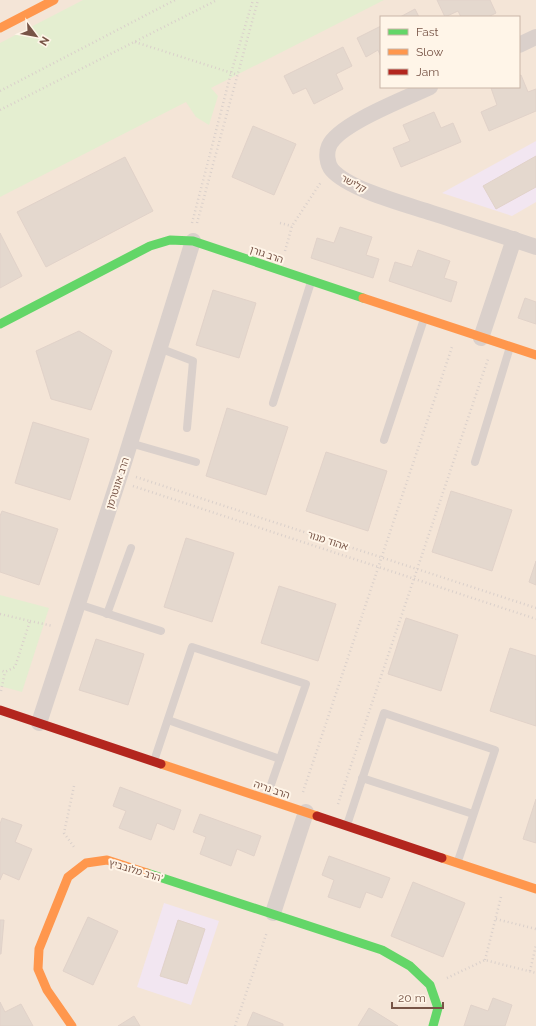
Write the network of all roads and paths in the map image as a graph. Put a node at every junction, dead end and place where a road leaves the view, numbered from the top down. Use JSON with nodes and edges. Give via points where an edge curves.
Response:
{"nodes":[{"id":1,"x":54,"y":0,"type":"edge"},
{"id":2,"x":175,"y":0,"type":"edge"},
{"id":3,"x":217,"y":0,"type":"edge"},
{"id":4,"x":253,"y":0,"type":"edge"},
{"id":5,"x":258,"y":0,"type":"edge"},
{"id":6,"x":0,"y":28,"type":"edge"},
{"id":7,"x":536,"y":37,"type":"edge"},
{"id":8,"x":135,"y":41,"type":"junction"},
{"id":9,"x":520,"y":45,"type":"edge"},
{"id":10,"x":231,"y":73,"type":"junction"},
{"id":11,"x":238,"y":75,"type":"junction"},
{"id":12,"x":428,"y":88,"type":"edge"},
{"id":13,"x":0,"y":91,"type":"edge"},
{"id":14,"x":0,"y":110,"type":"edge"},
{"id":15,"x":331,"y":169,"type":"junction"},
{"id":16,"x":280,"y":223,"type":"dead end"},
{"id":17,"x":292,"y":226,"type":"junction"},
{"id":18,"x":514,"y":240,"type":"junction"},
{"id":19,"x":193,"y":241,"type":"junction"},
{"id":20,"x":288,"y":241,"type":"dead end"},
{"id":21,"x":536,"y":247,"type":"edge"},
{"id":22,"x":312,"y":281,"type":"junction"},
{"id":23,"x":424,"y":319,"type":"junction"},
{"id":24,"x":0,"y":324,"type":"edge"},
{"id":25,"x":458,"y":330,"type":"junction"},
{"id":26,"x":487,"y":340,"type":"junction"},
{"id":27,"x":510,"y":347,"type":"junction"},
{"id":28,"x":159,"y":348,"type":"junction"},
{"id":29,"x":536,"y":355,"type":"edge"},
{"id":30,"x":273,"y":403,"type":"dead end"},
{"id":31,"x":187,"y":428,"type":"dead end"},
{"id":32,"x":384,"y":440,"type":"dead end"},
{"id":33,"x":130,"y":443,"type":"junction"},
{"id":34,"x":196,"y":462,"type":"dead end"},
{"id":35,"x":475,"y":462,"type":"dead end"},
{"id":36,"x":119,"y":477,"type":"junction"},
{"id":37,"x":131,"y":548,"type":"dead end"},
{"id":38,"x":381,"y":557,"type":"junction"},
{"id":39,"x":378,"y":567,"type":"junction"},
{"id":40,"x":417,"y":569,"type":"junction"},
{"id":41,"x":414,"y":579,"type":"junction"},
{"id":42,"x":78,"y":604,"type":"junction"},
{"id":43,"x":536,"y":608,"type":"edge"},
{"id":44,"x":0,"y":614,"type":"edge"},
{"id":45,"x":107,"y":614,"type":"junction"},
{"id":46,"x":536,"y":619,"type":"edge"},
{"id":47,"x":30,"y":621,"type":"junction"},
{"id":48,"x":70,"y":629,"type":"junction"},
{"id":49,"x":161,"y":631,"type":"dead end"},
{"id":50,"x":0,"y":670,"type":"edge"},
{"id":51,"x":5,"y":672,"type":"junction"},
{"id":52,"x":0,"y":693,"type":"edge"},
{"id":53,"x":0,"y":710,"type":"edge"},
{"id":54,"x":168,"y":720,"type":"junction"},
{"id":55,"x":39,"y":723,"type":"junction"},
{"id":56,"x":280,"y":759,"type":"junction"},
{"id":57,"x":154,"y":761,"type":"junction"},
{"id":58,"x":362,"y":778,"type":"junction"},
{"id":59,"x":74,"y":786,"type":"dead end"},
{"id":60,"x":266,"y":799,"type":"junction"},
{"id":61,"x":302,"y":810,"type":"junction"},
{"id":62,"x":473,"y":814,"type":"junction"},
{"id":63,"x":332,"y":820,"type":"junction"},
{"id":64,"x":346,"y":825,"type":"junction"},
{"id":65,"x":457,"y":862,"type":"junction"},
{"id":66,"x":86,"y":863,"type":"junction"},
{"id":67,"x":506,"y":878,"type":"junction"},
{"id":68,"x":536,"y":889,"type":"edge"},
{"id":69,"x":273,"y":913,"type":"junction"},
{"id":70,"x":496,"y":919,"type":"junction"},
{"id":71,"x":536,"y":929,"type":"edge"},
{"id":72,"x":536,"y":946,"type":"edge"},
{"id":73,"x":486,"y":960,"type":"junction"},
{"id":74,"x":530,"y":971,"type":"junction"},
{"id":75,"x":536,"y":973,"type":"edge"},
{"id":76,"x":430,"y":985,"type":"junction"},
{"id":77,"x":72,"y":1026,"type":"edge"},
{"id":78,"x":235,"y":1026,"type":"edge"},
{"id":79,"x":434,"y":1026,"type":"edge"}],
"edges":[{"from":1,"to":6,"type":"street"},
{"from":2,"to":13,"type":"path"},
{"from":3,"to":8,"type":"path"},
{"from":4,"to":10,"type":"path"},
{"from":5,"to":11,"type":"path"},
{"from":7,"to":9,"type":"street"},
{"from":8,"to":10,"type":"path"},
{"from":8,"to":14,"type":"path"},
{"from":10,"to":11,"type":"path"},
{"from":10,"to":19,"type":"path","via":[[192,218]]},
{"from":11,"to":19,"type":"path"},
{"from":12,"to":15,"type":"street","name":"קלישר","via":[[348,126],[329,146],[327,157]]},
{"from":15,"to":17,"type":"path"},
{"from":15,"to":18,"type":"street","name":"קלישר","via":[[346,181],[387,199]]},
{"from":16,"to":17,"type":"path"},
{"from":17,"to":20,"type":"path"},
{"from":18,"to":21,"type":"street","name":"קלישר"},
{"from":18,"to":26,"type":"street"},
{"from":19,"to":22,"type":"street","name":"הרב גורן"},
{"from":19,"to":24,"type":"street","name":"הרב גורן","via":[[170,240],[150,246]]},
{"from":19,"to":28,"type":"street","name":"הרב אונטרמן"},
{"from":22,"to":23,"type":"street","name":"הרב גורן"},
{"from":22,"to":30,"type":"lane"},
{"from":23,"to":25,"type":"street","name":"הרב גורן"},
{"from":23,"to":32,"type":"lane"},
{"from":25,"to":26,"type":"street","name":"הרב גורן"},
{"from":25,"to":38,"type":"path"},
{"from":26,"to":27,"type":"street","name":"הרב גורן"},
{"from":26,"to":40,"type":"path"},
{"from":27,"to":29,"type":"street","name":"הרב גורן"},
{"from":27,"to":35,"type":"lane"},
{"from":28,"to":31,"type":"lane","via":[[193,361]]},
{"from":28,"to":33,"type":"street","name":"הרב אונטרמן"},
{"from":33,"to":34,"type":"lane"},
{"from":33,"to":36,"type":"street","name":"הרב אונטרמן"},
{"from":36,"to":38,"type":"path","name":"אהוד מנור"},
{"from":36,"to":39,"type":"path"},
{"from":36,"to":42,"type":"street","name":"הרב אונטרמן"},
{"from":37,"to":45,"type":"lane"},
{"from":38,"to":39,"type":"path"},
{"from":38,"to":40,"type":"path","name":"אהוד מנור"},
{"from":39,"to":41,"type":"path"},
{"from":39,"to":61,"type":"path"},
{"from":40,"to":41,"type":"path"},
{"from":40,"to":43,"type":"path","name":"אהוד מנור"},
{"from":41,"to":46,"type":"path"},
{"from":41,"to":63,"type":"path"},
{"from":42,"to":45,"type":"lane"},
{"from":42,"to":48,"type":"street","name":"הרב אונטרמן"},
{"from":44,"to":47,"type":"path"},
{"from":45,"to":49,"type":"lane"},
{"from":47,"to":48,"type":"path"},
{"from":47,"to":51,"type":"path","via":[[15,667]]},
{"from":48,"to":55,"type":"street","name":"הרב אונטרמן"},
{"from":50,"to":51,"type":"path"},
{"from":51,"to":52,"type":"path"},
{"from":53,"to":55,"type":"street","name":"הרב נריה"},
{"from":54,"to":56,"type":"lane"},
{"from":54,"to":56,"type":"lane","via":[[192,648],[306,684]]},
{"from":54,"to":57,"type":"lane"},
{"from":55,"to":57,"type":"street","name":"הרב נריה"},
{"from":56,"to":60,"type":"lane"},
{"from":57,"to":60,"type":"street","name":"הרב נריה"},
{"from":58,"to":62,"type":"lane"},
{"from":58,"to":62,"type":"lane","via":[[384,712],[495,750]]},
{"from":58,"to":64,"type":"lane"},
{"from":59,"to":66,"type":"path","via":[[64,833]]},
{"from":60,"to":61,"type":"street","name":"הרב נריה"},
{"from":61,"to":63,"type":"street","name":"הרב נריה"},
{"from":61,"to":69,"type":"street"},
{"from":62,"to":65,"type":"lane"},
{"from":63,"to":64,"type":"street","name":"הרב נריה"},
{"from":64,"to":65,"type":"street","name":"הרב נריה"},
{"from":65,"to":67,"type":"street","name":"הרב נריה"},
{"from":66,"to":69,"type":"street","name":"הרב מלובביץ'","via":[[107,860]]},
{"from":66,"to":77,"type":"street","name":"הרב מלובביץ'","via":[[68,877],[39,948],[38,969],[46,990]]},
{"from":67,"to":68,"type":"street","name":"הרב נריה"},
{"from":67,"to":70,"type":"path"},
{"from":69,"to":76,"type":"street","name":"הרב מלובביץ'","via":[[382,950],[410,966]]},
{"from":69,"to":78,"type":"path"},
{"from":70,"to":71,"type":"path"},
{"from":70,"to":73,"type":"path"},
{"from":72,"to":74,"type":"path"},
{"from":73,"to":74,"type":"path"},
{"from":73,"to":76,"type":"path"},
{"from":74,"to":75,"type":"path"},
{"from":76,"to":79,"type":"street","name":"הרב מלובביץ'","via":[[438,1008]]}]}
